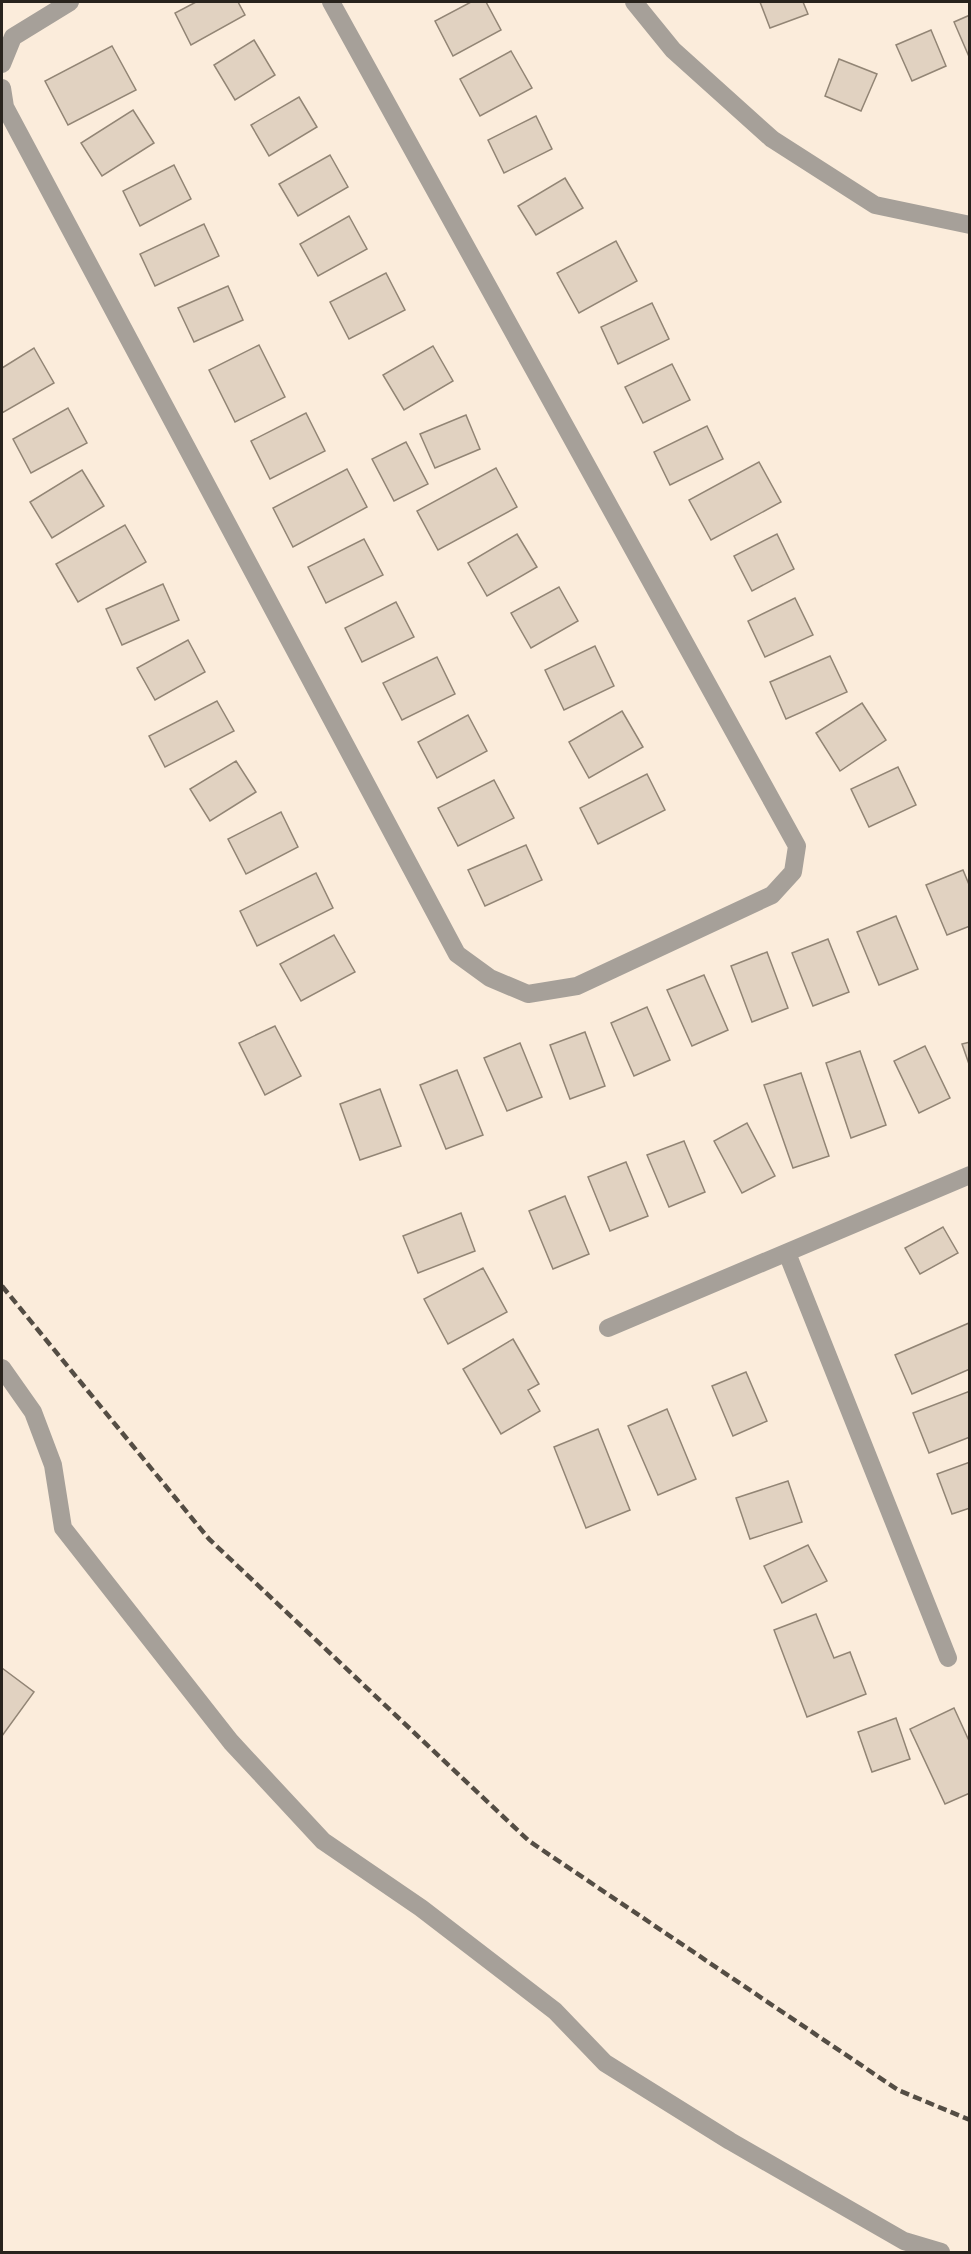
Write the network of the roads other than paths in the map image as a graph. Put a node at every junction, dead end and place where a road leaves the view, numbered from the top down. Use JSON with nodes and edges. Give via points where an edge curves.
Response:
{"nodes":[{"id":1,"x":70,"y":2,"type":"edge"},
{"id":2,"x":331,"y":2,"type":"edge"},
{"id":3,"x":634,"y":2,"type":"edge"},
{"id":4,"x":2,"y":64,"type":"edge"},
{"id":5,"x":2,"y":88,"type":"edge"},
{"id":6,"x":969,"y":225,"type":"edge"},
{"id":7,"x":969,"y":1175,"type":"edge"},
{"id":8,"x":787,"y":1253,"type":"junction"},
{"id":9,"x":608,"y":1328,"type":"dead end"},
{"id":10,"x":2,"y":1368,"type":"edge"},
{"id":11,"x":948,"y":1658,"type":"dead end"},
{"id":12,"x":941,"y":2253,"type":"edge"}],
"edges":[{"from":1,"to":4,"type":"street","via":[[13,38]]},
{"from":2,"to":5,"type":"street","via":[[796,846],[793,872],[772,895],[577,986],[528,994],[490,978],[457,954],[5,107]]},
{"from":3,"to":6,"type":"street","via":[[673,50],[772,139],[875,205]]},
{"from":7,"to":8,"type":"street"},
{"from":8,"to":9,"type":"street"},
{"from":8,"to":11,"type":"street"},
{"from":10,"to":12,"type":"street","via":[[33,1412],[53,1465],[63,1528],[231,1742],[323,1841],[421,1908],[555,2011],[605,2063],[730,2141],[904,2241]]}]}
